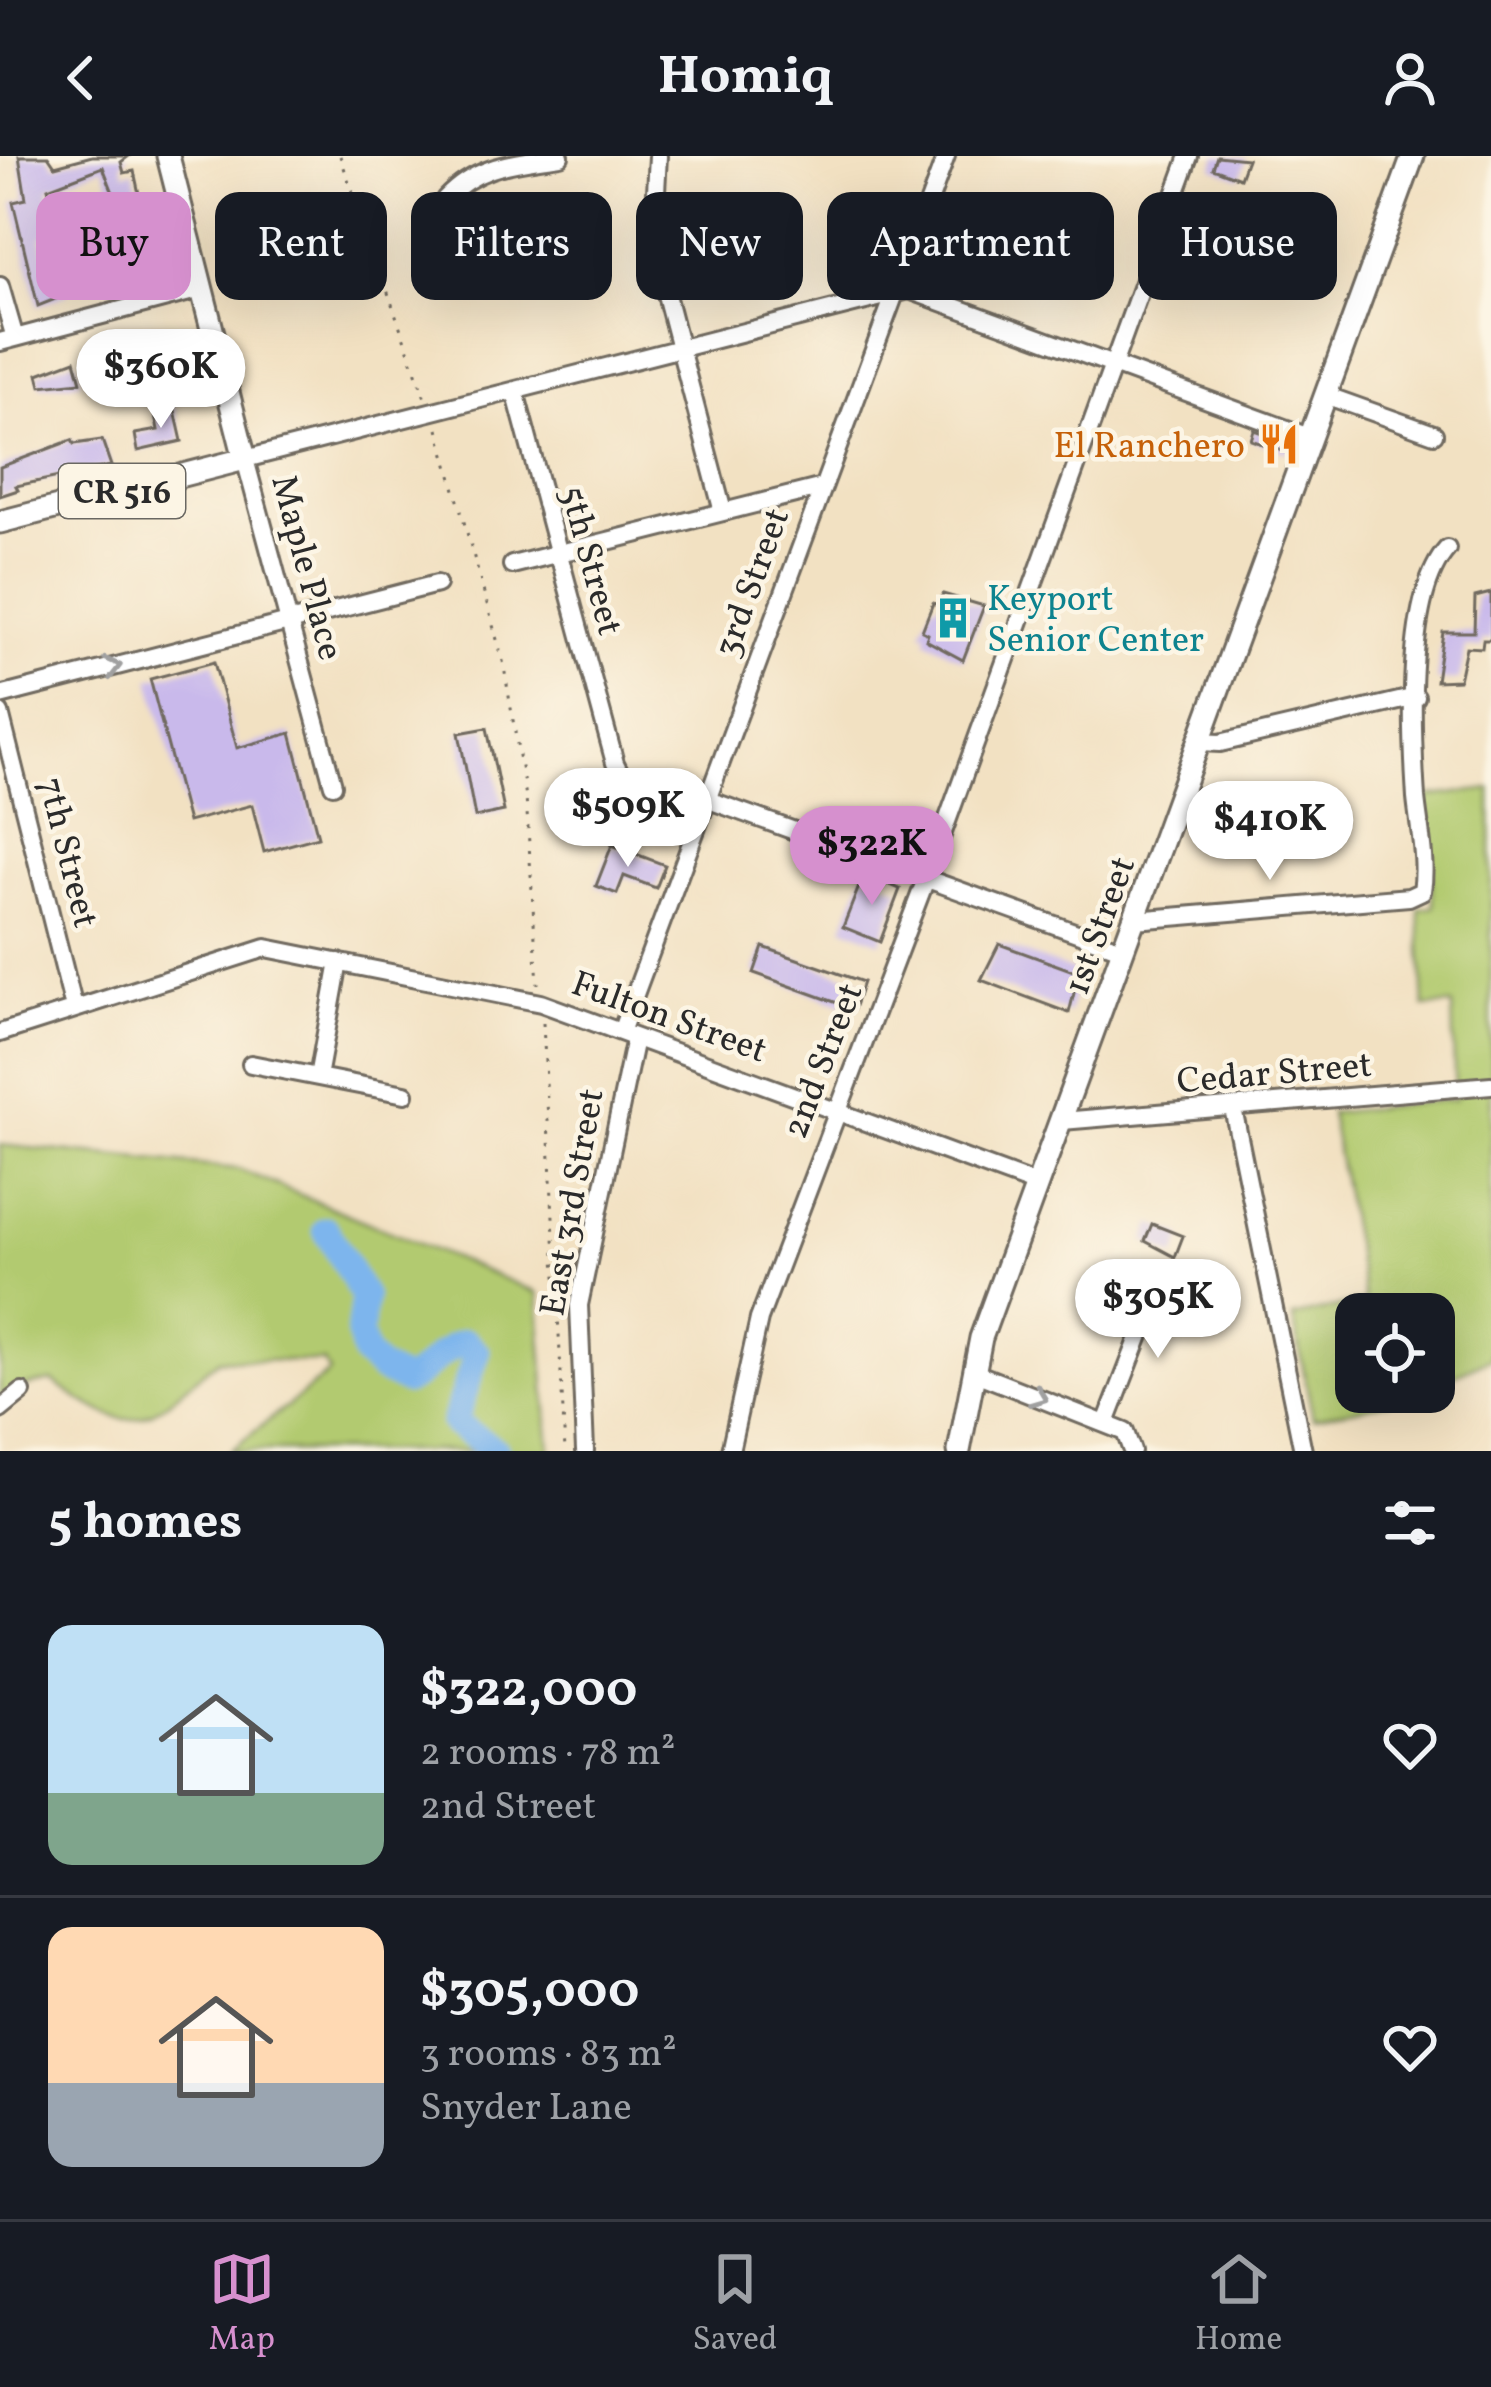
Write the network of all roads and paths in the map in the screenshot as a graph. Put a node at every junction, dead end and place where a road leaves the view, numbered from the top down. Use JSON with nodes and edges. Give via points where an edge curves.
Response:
{"nodes":[{"id":1,"x":167,"y":156,"type":"edge"},
{"id":2,"x":340,"y":156,"type":"edge"},
{"id":3,"x":560,"y":156,"type":"edge"},
{"id":4,"x":658,"y":156,"type":"edge"},
{"id":5,"x":946,"y":156,"type":"edge"},
{"id":6,"x":1190,"y":156,"type":"edge"},
{"id":7,"x":1413,"y":156,"type":"edge"},
{"id":8,"x":451,"y":192,"type":"edge"},
{"id":9,"x":933,"y":192,"type":"edge"},
{"id":10,"x":0,"y":286,"type":"edge"},
{"id":11,"x":201,"y":289,"type":"junction"},
{"id":12,"x":874,"y":300,"type":"edge"},
{"id":13,"x":892,"y":300,"type":"edge"},
{"id":14,"x":937,"y":300,"type":"edge"},
{"id":15,"x":8,"y":340,"type":"edge"},
{"id":16,"x":680,"y":349,"type":"junction"},
{"id":17,"x":1112,"y":365,"type":"junction"},
{"id":18,"x":515,"y":392,"type":"junction"},
{"id":19,"x":1324,"y":395,"type":"junction"},
{"id":20,"x":430,"y":412,"type":"junction"},
{"id":21,"x":1434,"y":434,"type":"dead end"},
{"id":22,"x":1310,"y":437,"type":"junction"},
{"id":23,"x":245,"y":459,"type":"junction"},
{"id":24,"x":819,"y":488,"type":"junction"},
{"id":25,"x":723,"y":512,"type":"junction"},
{"id":26,"x":0,"y":522,"type":"edge"},
{"id":27,"x":1447,"y":549,"type":"dead end"},
{"id":28,"x":557,"y":555,"type":"junction"},
{"id":29,"x":512,"y":566,"type":"dead end"},
{"id":30,"x":437,"y":584,"type":"dead end"},
{"id":31,"x":291,"y":621,"type":"junction"},
{"id":32,"x":0,"y":696,"type":"edge"},
{"id":33,"x":1416,"y":697,"type":"junction"},
{"id":34,"x":0,"y":713,"type":"edge"},
{"id":35,"x":1200,"y":742,"type":"junction"},
{"id":36,"x":333,"y":785,"type":"dead end"},
{"id":37,"x":703,"y":805,"type":"junction"},
{"id":38,"x":926,"y":879,"type":"junction"},
{"id":39,"x":1136,"y":920,"type":"junction"},
{"id":40,"x":1124,"y":950,"type":"junction"},
{"id":41,"x":339,"y":962,"type":"junction"},
{"id":42,"x":541,"y":1003,"type":"junction"},
{"id":43,"x":74,"y":1008,"type":"junction"},
{"id":44,"x":0,"y":1033,"type":"edge"},
{"id":45,"x":628,"y":1035,"type":"junction"},
{"id":46,"x":251,"y":1064,"type":"dead end"},
{"id":47,"x":318,"y":1077,"type":"junction"},
{"id":48,"x":1491,"y":1085,"type":"edge"},
{"id":49,"x":405,"y":1094,"type":"dead end"},
{"id":50,"x":1233,"y":1108,"type":"junction"},
{"id":51,"x":836,"y":1112,"type":"junction"},
{"id":52,"x":1062,"y":1121,"type":"junction"},
{"id":53,"x":1037,"y":1185,"type":"junction"},
{"id":54,"x":1161,"y":1281,"type":"dead end"},
{"id":55,"x":973,"y":1372,"type":"junction"},
{"id":56,"x":22,"y":1392,"type":"dead end"},
{"id":57,"x":0,"y":1410,"type":"edge"},
{"id":58,"x":1106,"y":1423,"type":"junction"},
{"id":59,"x":565,"y":1451,"type":"edge"},
{"id":60,"x":585,"y":1451,"type":"edge"},
{"id":61,"x":730,"y":1451,"type":"edge"},
{"id":62,"x":959,"y":1451,"type":"edge"},
{"id":63,"x":1132,"y":1451,"type":"edge"},
{"id":64,"x":1303,"y":1451,"type":"edge"}],
"edges":[{"from":1,"to":11,"type":"main road","name":"Maple Place"},
{"from":2,"to":20,"type":"path"},
{"from":3,"to":8,"type":"street","via":[[486,168]]},
{"from":4,"to":16,"type":"street","via":[[653,245]]},
{"from":5,"to":9,"type":"street","name":"3rd Street"},
{"from":6,"to":17,"type":"street","name":"2nd Street"},
{"from":7,"to":19,"type":"main road","name":"1st Street"},
{"from":10,"to":15,"type":"street"},
{"from":11,"to":15,"type":"street"},
{"from":11,"to":23,"type":"main road","name":"Maple Place"},
{"from":12,"to":16,"type":"street"},
{"from":13,"to":24,"type":"street","name":"3rd Street"},
{"from":14,"to":17,"type":"street"},
{"from":16,"to":18,"type":"street"},
{"from":16,"to":25,"type":"street"},
{"from":17,"to":22,"type":"street"},
{"from":17,"to":38,"type":"street","name":"2nd Street"},
{"from":18,"to":20,"type":"street"},
{"from":18,"to":28,"type":"street","name":"5th Street"},
{"from":19,"to":21,"type":"street"},
{"from":19,"to":22,"type":"main road","name":"1st Street"},
{"from":20,"to":23,"type":"street"},
{"from":20,"to":42,"type":"path","via":[[503,661],[526,797]]},
{"from":22,"to":35,"type":"main road","name":"1st Street"},
{"from":23,"to":26,"type":"main road","number":"CR 516"},
{"from":23,"to":31,"type":"street","name":"Maple Place"},
{"from":24,"to":25,"type":"street"},
{"from":24,"to":37,"type":"street","name":"3rd Street"},
{"from":25,"to":28,"type":"street"},
{"from":27,"to":33,"type":"street","via":[[1423,600]]},
{"from":28,"to":29,"type":"street"},
{"from":28,"to":37,"type":"street","name":"5th Street","via":[[622,779]]},
{"from":30,"to":31,"type":"street"},
{"from":32,"to":31,"type":"street","one_way":true},
{"from":31,"to":36,"type":"street","name":"Maple Place"},
{"from":33,"to":35,"type":"street"},
{"from":33,"to":39,"type":"street","via":[[1422,891]]},
{"from":34,"to":43,"type":"street","name":"7th Street"},
{"from":35,"to":39,"type":"main road","name":"1st Street"},
{"from":37,"to":38,"type":"street"},
{"from":37,"to":45,"type":"street","name":"3rd Street"},
{"from":38,"to":40,"type":"street"},
{"from":38,"to":51,"type":"street","name":"2nd Street"},
{"from":39,"to":40,"type":"main road","name":"1st Street"},
{"from":40,"to":52,"type":"main road","name":"1st Street"},
{"from":41,"to":42,"type":"street","name":"Fulton Street"},
{"from":41,"to":43,"type":"street","name":"Fulton Street","via":[[252,948]]},
{"from":41,"to":47,"type":"street"},
{"from":42,"to":45,"type":"street","name":"Fulton Street"},
{"from":42,"to":59,"type":"path"},
{"from":43,"to":44,"type":"street","name":"Fulton Street"},
{"from":45,"to":51,"type":"street","name":"Fulton Street"},
{"from":45,"to":60,"type":"street","name":"East 3rd Street","via":[[579,1305]]},
{"from":46,"to":47,"type":"street"},
{"from":47,"to":49,"type":"street"},
{"from":48,"to":50,"type":"street","name":"Cedar Street"},
{"from":50,"to":52,"type":"street","name":"Cedar Street"},
{"from":50,"to":64,"type":"street"},
{"from":51,"to":53,"type":"street","name":"Fulton Street"},
{"from":51,"to":61,"type":"street","name":"2nd Street","via":[[754,1334]]},
{"from":52,"to":53,"type":"main road","name":"1st Street"},
{"from":53,"to":55,"type":"main road","name":"1st Street"},
{"from":54,"to":58,"type":"street"},
{"from":55,"to":58,"type":"street","one_way":true},
{"from":55,"to":62,"type":"main road","name":"1st Street"},
{"from":56,"to":57,"type":"street"},
{"from":58,"to":63,"type":"street","via":[[1125,1432]]}]}
